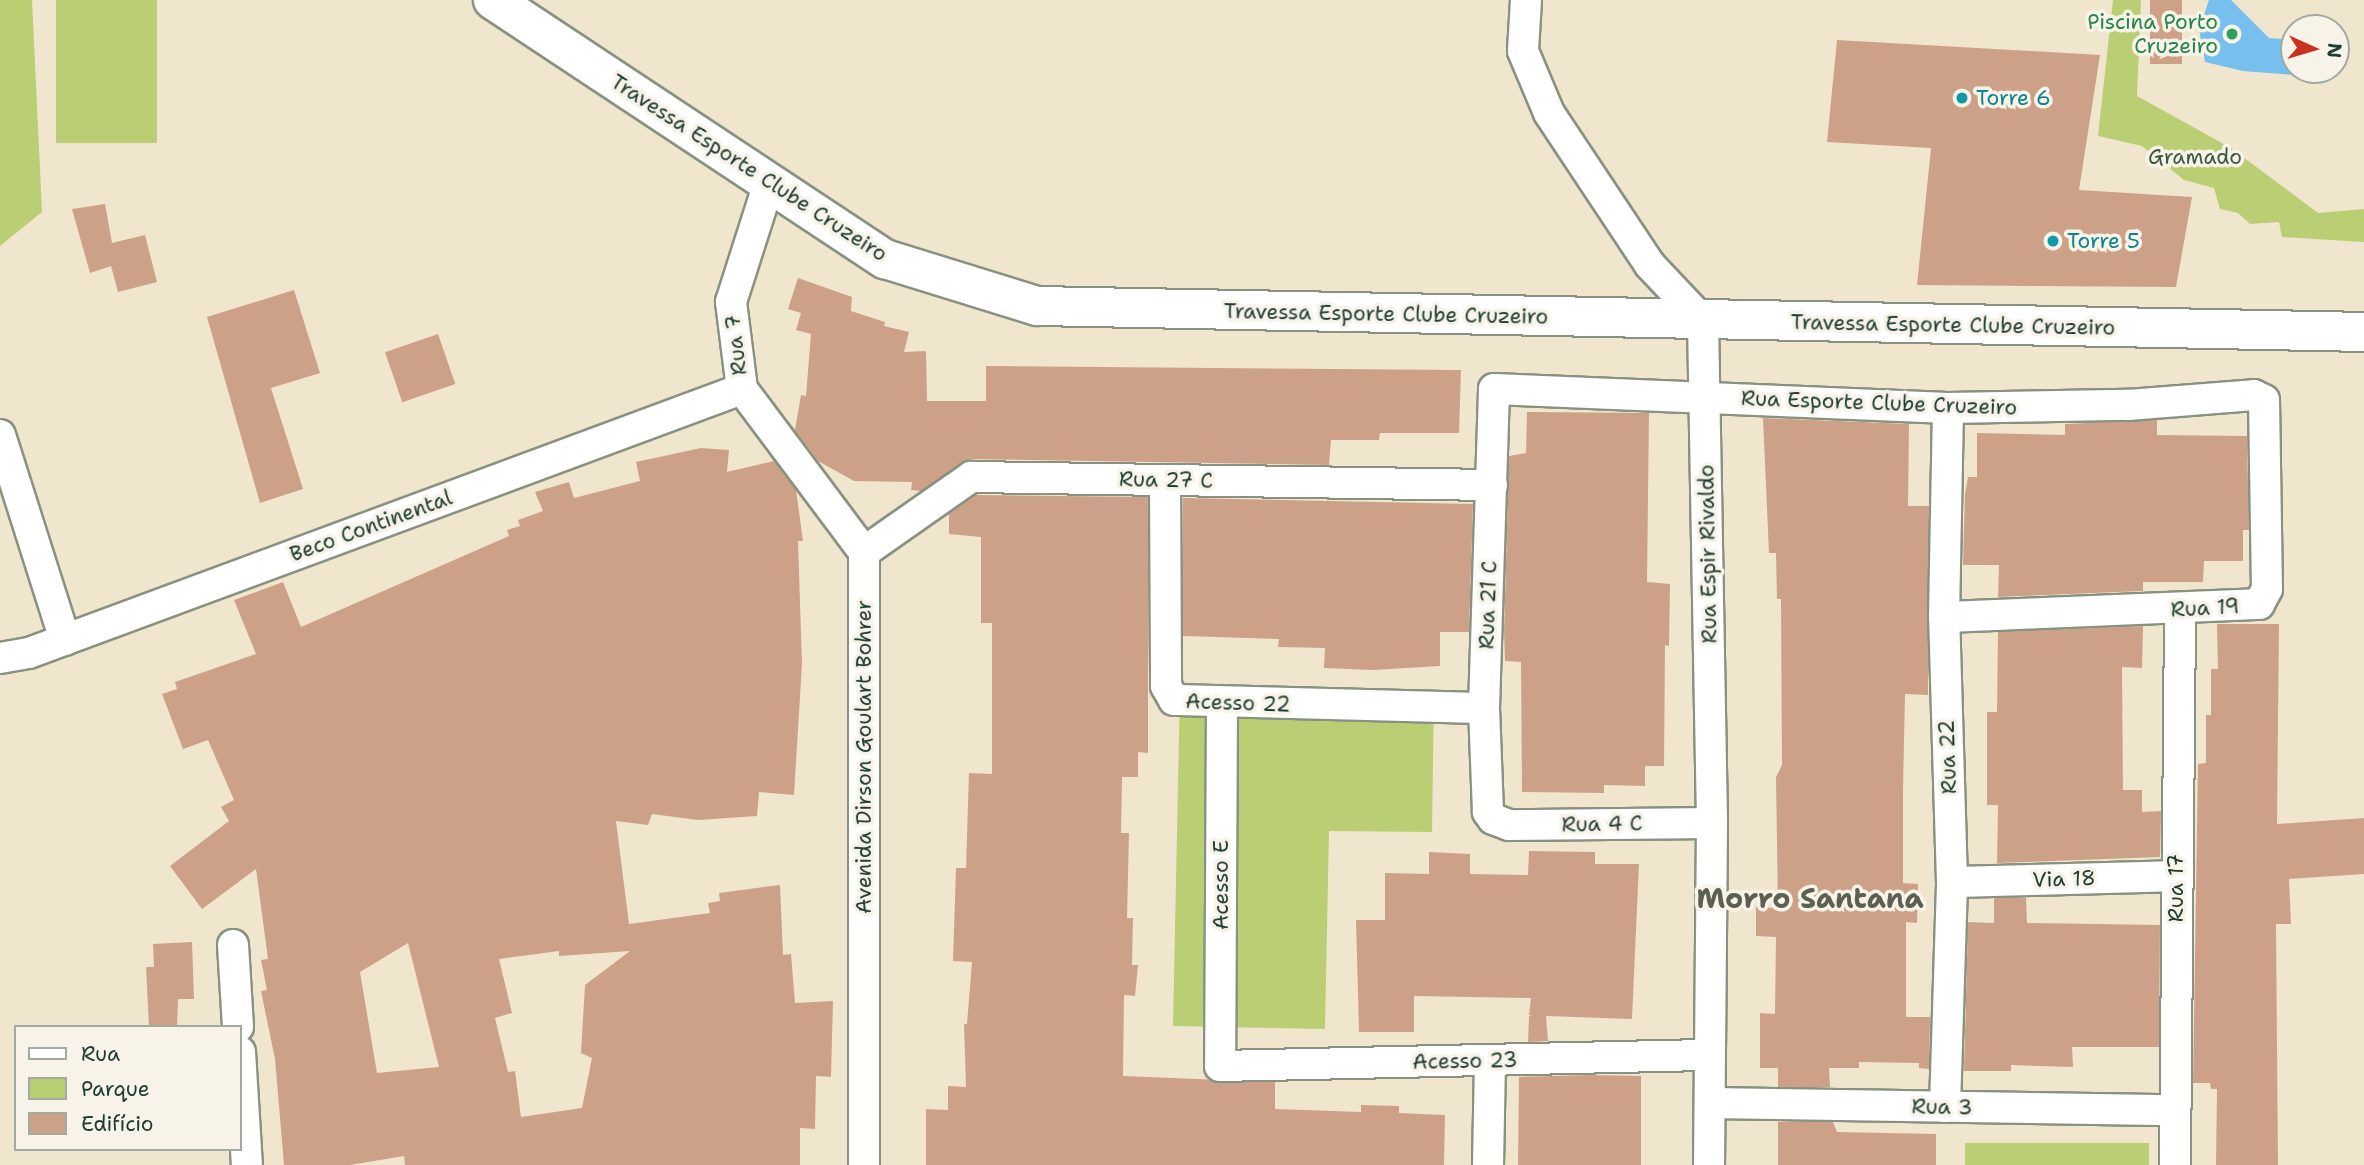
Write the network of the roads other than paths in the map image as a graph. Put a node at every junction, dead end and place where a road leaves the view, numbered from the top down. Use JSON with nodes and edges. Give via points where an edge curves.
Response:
{"nodes":[{"id":1,"x":493,"y":0,"type":"edge"},
{"id":2,"x":1526,"y":0,"type":"edge"},
{"id":3,"x":769,"y":183,"type":"junction"},
{"id":4,"x":1703,"y":321,"type":"junction"},
{"id":5,"x":2364,"y":332,"type":"edge"},
{"id":6,"x":741,"y":389,"type":"junction"},
{"id":7,"x":1494,"y":389,"type":"joint"},
{"id":8,"x":1706,"y":397,"type":"junction"},
{"id":9,"x":2264,"y":400,"type":"joint"},
{"id":10,"x":1948,"y":408,"type":"junction"},
{"id":11,"x":0,"y":435,"type":"edge"},
{"id":12,"x":1165,"y":480,"type":"junction"},
{"id":13,"x":1492,"y":485,"type":"junction"},
{"id":14,"x":864,"y":552,"type":"junction"},
{"id":15,"x":2180,"y":610,"type":"junction"},
{"id":16,"x":1944,"y":617,"type":"junction"},
{"id":17,"x":65,"y":640,"type":"junction"},
{"id":18,"x":0,"y":658,"type":"edge"},
{"id":19,"x":1222,"y":704,"type":"junction"},
{"id":20,"x":1484,"y":708,"type":"junction"},
{"id":21,"x":1493,"y":819,"type":"joint"},
{"id":22,"x":1712,"y":823,"type":"junction"},
{"id":23,"x":2176,"y":876,"type":"junction"},
{"id":24,"x":1952,"y":882,"type":"junction"},
{"id":25,"x":233,"y":945,"type":"dead end"},
{"id":26,"x":238,"y":1025,"type":"edge"},
{"id":27,"x":1709,"y":1055,"type":"junction"},
{"id":28,"x":1490,"y":1061,"type":"junction"},
{"id":29,"x":1220,"y":1066,"type":"joint"},
{"id":30,"x":242,"y":1084,"type":"edge"},
{"id":31,"x":1710,"y":1103,"type":"junction"},
{"id":32,"x":1945,"y":1107,"type":"junction"},
{"id":33,"x":2175,"y":1110,"type":"junction"},
{"id":34,"x":247,"y":1165,"type":"edge"},
{"id":35,"x":864,"y":1165,"type":"edge"},
{"id":36,"x":1488,"y":1165,"type":"edge"},
{"id":37,"x":1709,"y":1165,"type":"edge"},
{"id":38,"x":2175,"y":1165,"type":"edge"}],
"edges":[{"from":1,"to":3,"type":"street","name":"Travessa Esporte Clube Cruzeiro"},
{"from":2,"to":4,"type":"street","via":[[1523,51],[1549,113],[1650,265]]},
{"from":3,"to":4,"type":"street","name":"Travessa Esporte Clube Cruzeiro","via":[[885,259],[1037,306]]},
{"from":3,"to":6,"type":"street","name":"Rua 7","via":[[731,302]]},
{"from":4,"to":5,"type":"street","name":"Travessa Esporte Clube Cruzeiro"},
{"from":4,"to":8,"type":"street","name":"Rua Espir Rivaldo"},
{"from":6,"to":14,"type":"street"},
{"from":6,"to":17,"type":"street","name":"Beco Continental"},
{"from":7,"to":8,"type":"street","name":"Rua Esporte Clube Cruzeiro"},
{"from":7,"to":13,"type":"street","name":"Rua 21 C"},
{"from":8,"to":10,"type":"street","name":"Rua Esporte Clube Cruzeiro"},
{"from":8,"to":22,"type":"street","name":"Rua Espir Rivaldo"},
{"from":9,"to":10,"type":"street","name":"Rua Esporte Clube Cruzeiro","via":[[2254,395],[2128,405]]},
{"from":9,"to":15,"type":"street","name":"Rua 19","via":[[2265,598],[2252,606]]},
{"from":10,"to":16,"type":"street","name":"Rua 22"},
{"from":11,"to":17,"type":"street"},
{"from":12,"to":13,"type":"street","name":"Rua 27 C"},
{"from":12,"to":14,"type":"street","name":"Rua 27 C","via":[[971,477]]},
{"from":12,"to":19,"type":"street","name":"Acesso 22","via":[[1166,686],[1174,701]]},
{"from":13,"to":20,"type":"street","name":"Rua 21 C"},
{"from":14,"to":35,"type":"street","name":"Avenida Dirson Goulart Bohrer"},
{"from":15,"to":16,"type":"street","name":"Rua 19"},
{"from":15,"to":23,"type":"street","name":"Rua 17"},
{"from":16,"to":24,"type":"street","name":"Rua 22"},
{"from":17,"to":18,"type":"street","name":"Beco Continental"},
{"from":19,"to":20,"type":"street","name":"Acesso 22"},
{"from":19,"to":29,"type":"street","name":"Acesso E"},
{"from":20,"to":21,"type":"street","name":"Rua 21 C","via":[[1485,804]]},
{"from":21,"to":22,"type":"street","name":"Rua 4 C","via":[[1509,825]]},
{"from":22,"to":27,"type":"street","name":"Rua Espir Rivaldo"},
{"from":23,"to":24,"type":"street","name":"Via 18"},
{"from":23,"to":33,"type":"street","name":"Rua 17"},
{"from":24,"to":32,"type":"street","name":"Rua 22"},
{"from":25,"to":26,"type":"street"},
{"from":27,"to":28,"type":"street","name":"Acesso 23"},
{"from":27,"to":31,"type":"street","name":"Rua Espir Rivaldo"},
{"from":28,"to":29,"type":"street","name":"Acesso 23"},
{"from":28,"to":36,"type":"street"},
{"from":30,"to":34,"type":"street"},
{"from":31,"to":32,"type":"street","name":"Rua 3"},
{"from":31,"to":37,"type":"street","name":"Rua Espir Rivaldo"},
{"from":32,"to":33,"type":"street","name":"Rua 3"},
{"from":33,"to":38,"type":"street","name":"Rua 17"}]}
